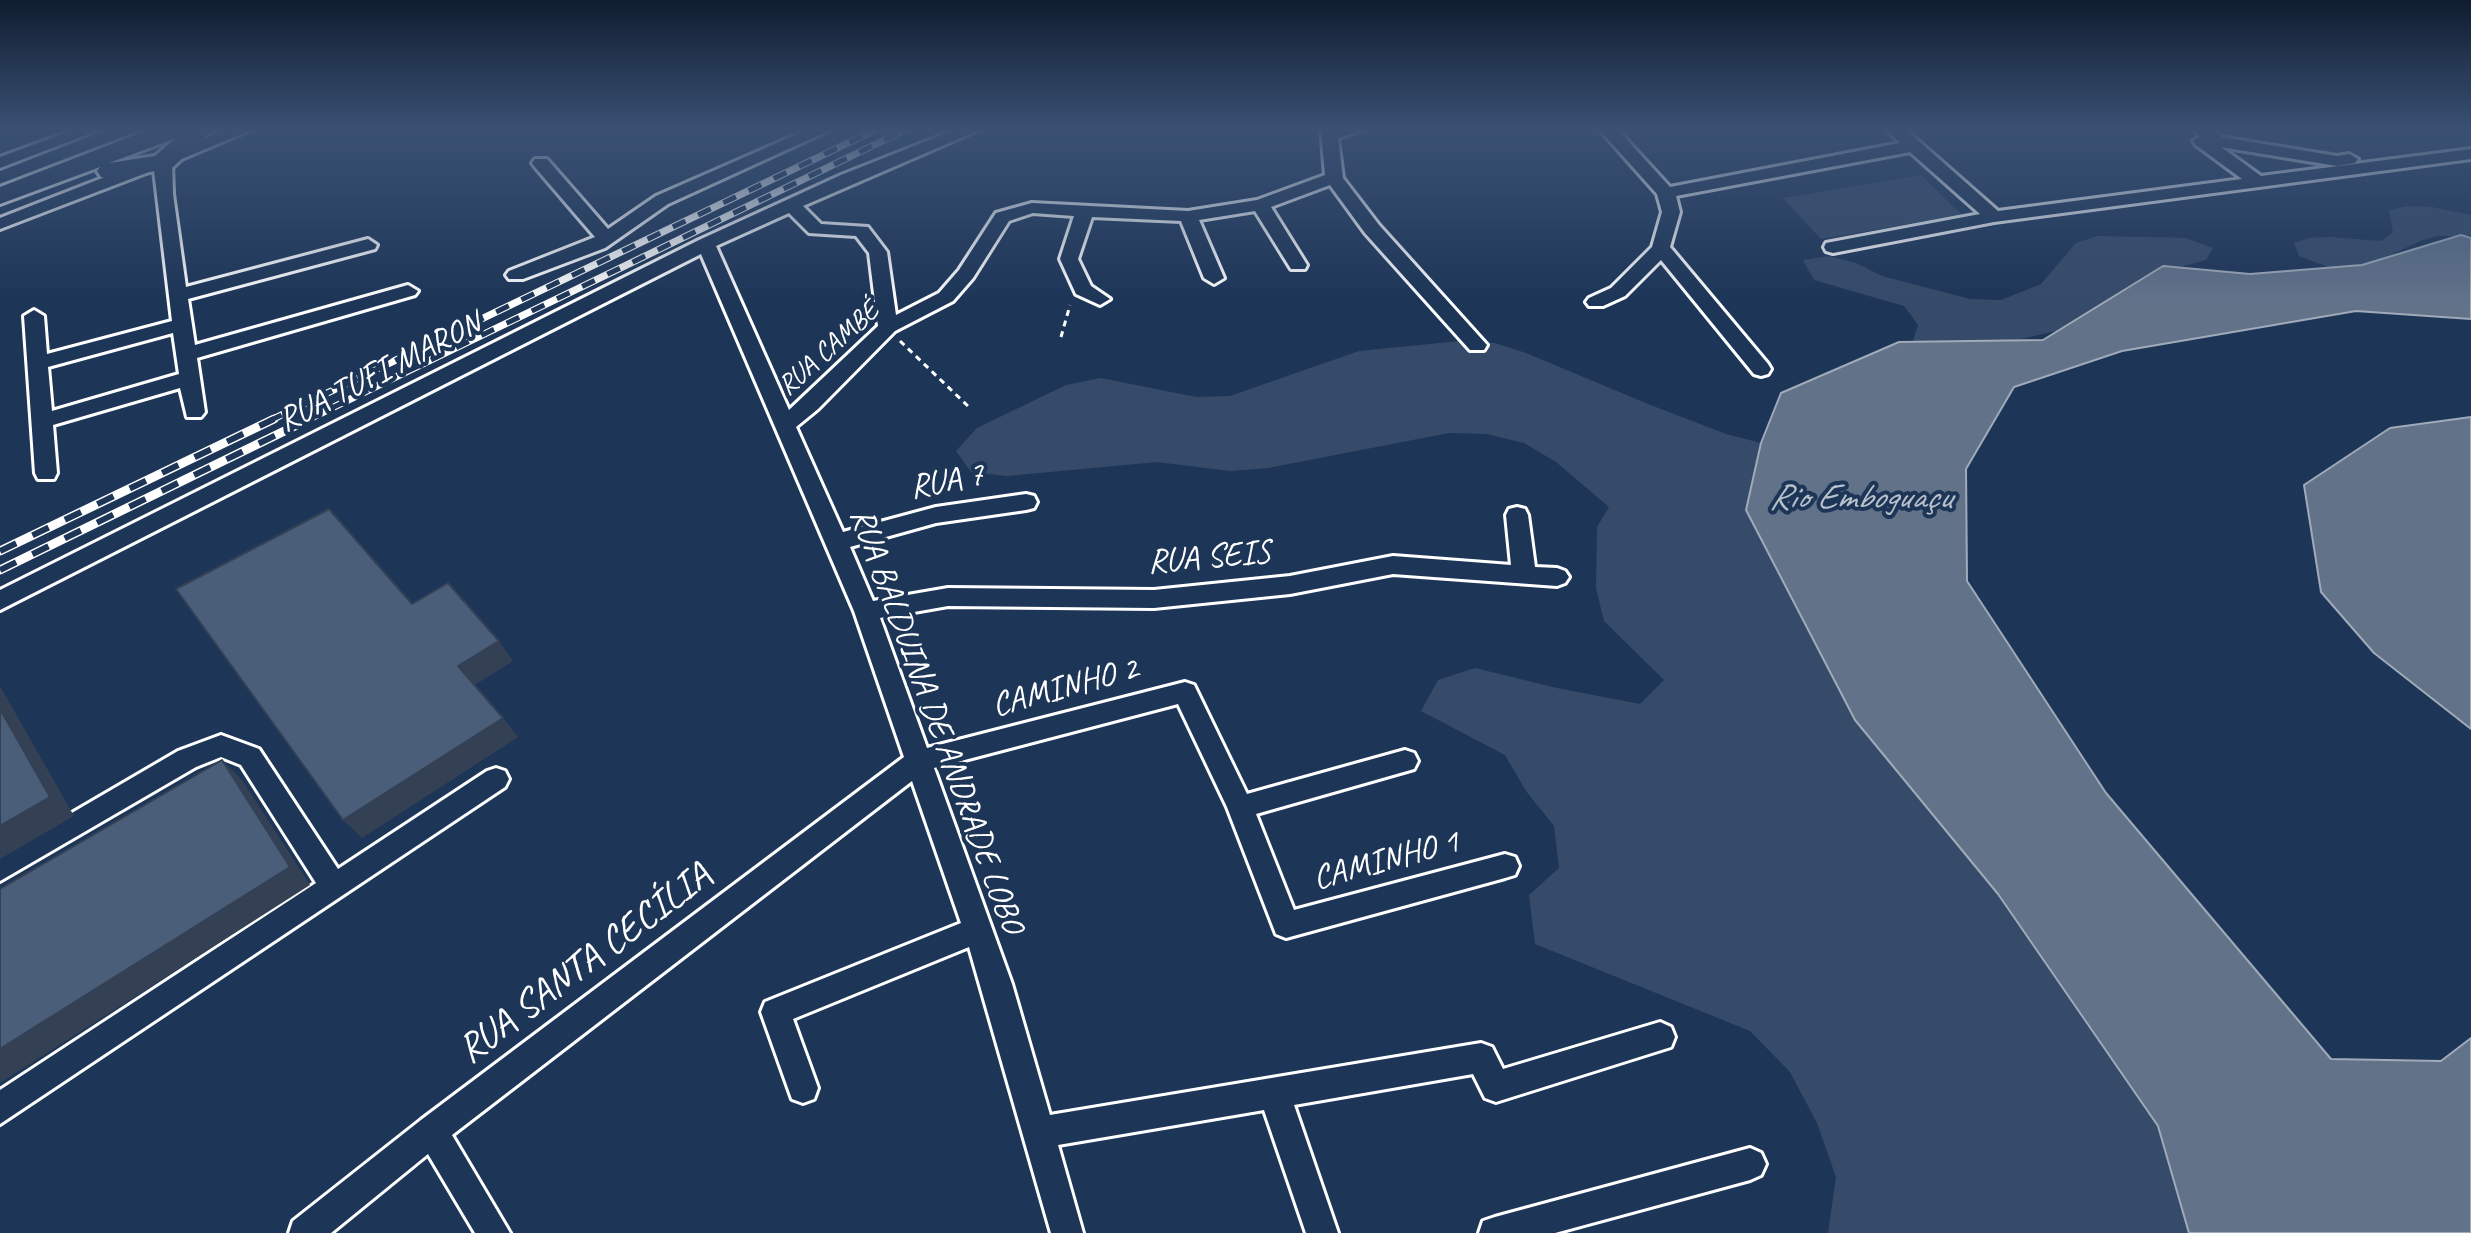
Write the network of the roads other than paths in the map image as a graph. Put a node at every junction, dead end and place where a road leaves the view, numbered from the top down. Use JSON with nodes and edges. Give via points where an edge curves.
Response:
{"nodes":[{"id":1,"x":24,"y":187,"type":"edge"},
{"id":2,"x":98,"y":187,"type":"edge"},
{"id":3,"x":164,"y":187,"type":"edge"},
{"id":4,"x":561,"y":187,"type":"edge"},
{"id":5,"x":692,"y":187,"type":"edge"},
{"id":6,"x":833,"y":187,"type":"edge"},
{"id":7,"x":1311,"y":187,"type":"edge"},
{"id":8,"x":1340,"y":187,"type":"edge"},
{"id":9,"x":1660,"y":187,"type":"edge"},
{"id":10,"x":1700,"y":187,"type":"edge"},
{"id":11,"x":1959,"y":187,"type":"edge"},
{"id":12,"x":2223,"y":187,"type":"edge"},
{"id":13,"x":1666,"y":193,"type":"junction"},
{"id":14,"x":0,"y":196,"type":"edge"},
{"id":15,"x":790,"y":204,"type":"junction"},
{"id":16,"x":1260,"y":205,"type":"junction"},
{"id":17,"x":1084,"y":212,"type":"junction"},
{"id":18,"x":1188,"y":216,"type":"junction"},
{"id":19,"x":1994,"y":217,"type":"junction"},
{"id":20,"x":0,"y":224,"type":"edge"},
{"id":21,"x":606,"y":238,"type":"junction"},
{"id":22,"x":706,"y":244,"type":"junction"},
{"id":23,"x":368,"y":245,"type":"dead end"},
{"id":24,"x":1833,"y":247,"type":"dead end"},
{"id":25,"x":1661,"y":248,"type":"junction"},
{"id":26,"x":1298,"y":265,"type":"dead end"},
{"id":27,"x":516,"y":275,"type":"dead end"},
{"id":28,"x":1214,"y":278,"type":"dead end"},
{"id":29,"x":408,"y":291,"type":"dead end"},
{"id":30,"x":1091,"y":294,"type":"road end"},
{"id":31,"x":180,"y":295,"type":"junction"},
{"id":32,"x":1596,"y":302,"type":"dead end"},
{"id":33,"x":34,"y":316,"type":"dead end"},
{"id":34,"x":183,"y":324,"type":"junction"},
{"id":35,"x":888,"y":327,"type":"junction"},
{"id":36,"x":1477,"y":345,"type":"dead end"},
{"id":37,"x":187,"y":354,"type":"junction"},
{"id":38,"x":37,"y":363,"type":"junction"},
{"id":39,"x":1761,"y":369,"type":"dead end"},
{"id":40,"x":190,"y":378,"type":"junction"},
{"id":41,"x":194,"y":412,"type":"dead end"},
{"id":42,"x":42,"y":421,"type":"junction"},
{"id":43,"x":787,"y":423,"type":"junction"},
{"id":44,"x":46,"y":473,"type":"dead end"},
{"id":45,"x":1026,"y":502,"type":"dead end"},
{"id":46,"x":1517,"y":515,"type":"dead end"},
{"id":47,"x":835,"y":543,"type":"junction"},
{"id":48,"x":1524,"y":574,"type":"junction"},
{"id":49,"x":1557,"y":577,"type":"dead end"},
{"id":50,"x":0,"y":601,"type":"edge"},
{"id":51,"x":866,"y":611,"type":"junction"},
{"id":52,"x":1405,"y":761,"type":"dead end"},
{"id":53,"x":917,"y":762,"type":"junction"},
{"id":54,"x":496,"y":779,"type":"dead end"},
{"id":55,"x":1240,"y":807,"type":"junction"},
{"id":56,"x":1505,"y":866,"type":"dead end"},
{"id":57,"x":0,"y":869,"type":"edge"},
{"id":58,"x":333,"y":885,"type":"junction"},
{"id":59,"x":977,"y":930,"type":"junction"},
{"id":60,"x":1660,"y":1037,"type":"dead end"},
{"id":61,"x":803,"y":1088,"type":"dead end"},
{"id":62,"x":1274,"y":1093,"type":"junction"},
{"id":63,"x":0,"y":1108,"type":"edge"},
{"id":64,"x":432,"y":1131,"type":"junction"},
{"id":65,"x":1039,"y":1133,"type":"junction"},
{"id":66,"x":1750,"y":1164,"type":"dead end"},
{"id":67,"x":314,"y":1230,"type":"edge"},
{"id":68,"x":494,"y":1233,"type":"edge"},
{"id":69,"x":1067,"y":1233,"type":"edge"},
{"id":70,"x":1322,"y":1233,"type":"edge"},
{"id":71,"x":1495,"y":1233,"type":"edge"}],
"edges":[{"from":1,"to":14,"type":"highway"},
{"from":2,"to":20,"type":"street"},
{"from":3,"to":31,"type":"street"},
{"from":4,"to":21,"type":"street"},
{"from":5,"to":21,"type":"street"},
{"from":6,"to":15,"type":"street","name":"RUA TUFI MARON"},
{"from":7,"to":16,"type":"street","name":"RUA CAMBÉ"},
{"from":8,"to":36,"type":"street"},
{"from":9,"to":13,"type":"street"},
{"from":10,"to":13,"type":"street"},
{"from":11,"to":19,"type":"street"},
{"from":12,"to":19,"type":"street"},
{"from":13,"to":25,"type":"street","via":[[1671,212]]},
{"from":15,"to":22,"type":"street","name":"RUA TUFI MARON"},
{"from":15,"to":35,"type":"street","via":[[816,229],[861,231],[878,252]]},
{"from":16,"to":18,"type":"street","name":"RUA CAMBÉ"},
{"from":16,"to":26,"type":"street"},
{"from":17,"to":18,"type":"street","name":"RUA CAMBÉ"},
{"from":17,"to":30,"type":"street","via":[[1069,259]]},
{"from":17,"to":35,"type":"street","name":"RUA CAMBÉ","via":[[1032,208],[1002,217],[946,297]]},
{"from":18,"to":28,"type":"street"},
{"from":19,"to":24,"type":"street"},
{"from":21,"to":27,"type":"street"},
{"from":22,"to":43,"type":"street","name":"RUA BALDUINA DE ANDRADE LOBO"},
{"from":22,"to":50,"type":"street","name":"RUA TUFI MARON"},
{"from":23,"to":31,"type":"street"},
{"from":25,"to":32,"type":"street","via":[[1618,292]]},
{"from":25,"to":39,"type":"street"},
{"from":29,"to":37,"type":"street"},
{"from":31,"to":34,"type":"street"},
{"from":33,"to":38,"type":"street"},
{"from":34,"to":37,"type":"street"},
{"from":34,"to":38,"type":"street"},
{"from":35,"to":43,"type":"street","name":"RUA CAMBÉ"},
{"from":37,"to":40,"type":"street"},
{"from":38,"to":42,"type":"street"},
{"from":40,"to":41,"type":"street"},
{"from":40,"to":42,"type":"street"},
{"from":42,"to":44,"type":"street"},
{"from":43,"to":47,"type":"street","name":"RUA BALDUINA DE ANDRADE LOBO"},
{"from":45,"to":47,"type":"street","name":"RUA 7","via":[[936,515]]},
{"from":46,"to":48,"type":"street"},
{"from":47,"to":51,"type":"street","name":"RUA BALDUINA DE ANDRADE LOBO"},
{"from":48,"to":49,"type":"street","name":"RUA SEIS"},
{"from":48,"to":51,"type":"street","name":"RUA SEIS","via":[[1393,565],[1290,585],[1154,599],[948,597]]},
{"from":51,"to":53,"type":"street","name":"RUA BALDUINA DE ANDRADE LOBO"},
{"from":52,"to":55,"type":"street"},
{"from":53,"to":55,"type":"street","name":"CAMINHO 2","via":[[1185,692]]},
{"from":53,"to":59,"type":"street","name":"RUA BALDUINA DE ANDRADE LOBO"},
{"from":53,"to":64,"type":"street","name":"RUA SANTA CECÍLIA"},
{"from":54,"to":58,"type":"street"},
{"from":55,"to":56,"type":"street","name":"CAMINHO 1","via":[[1286,925]]},
{"from":57,"to":58,"type":"street","via":[[187,759],[221,746],[250,757]]},
{"from":58,"to":63,"type":"street"},
{"from":59,"to":61,"type":"street","via":[[776,1012]]},
{"from":59,"to":65,"type":"street","name":"RUA BALDUINA DE ANDRADE LOBO"},
{"from":60,"to":62,"type":"street","via":[[1496,1087],[1481,1058]]},
{"from":62,"to":65,"type":"street"},
{"from":62,"to":70,"type":"street"},
{"from":64,"to":67,"type":"street","name":"RUA SANTA CECÍLIA"},
{"from":64,"to":68,"type":"street"},
{"from":65,"to":69,"type":"street","name":"RUA BALDUINA DE ANDRADE LOBO"},
{"from":66,"to":71,"type":"street"}]}
